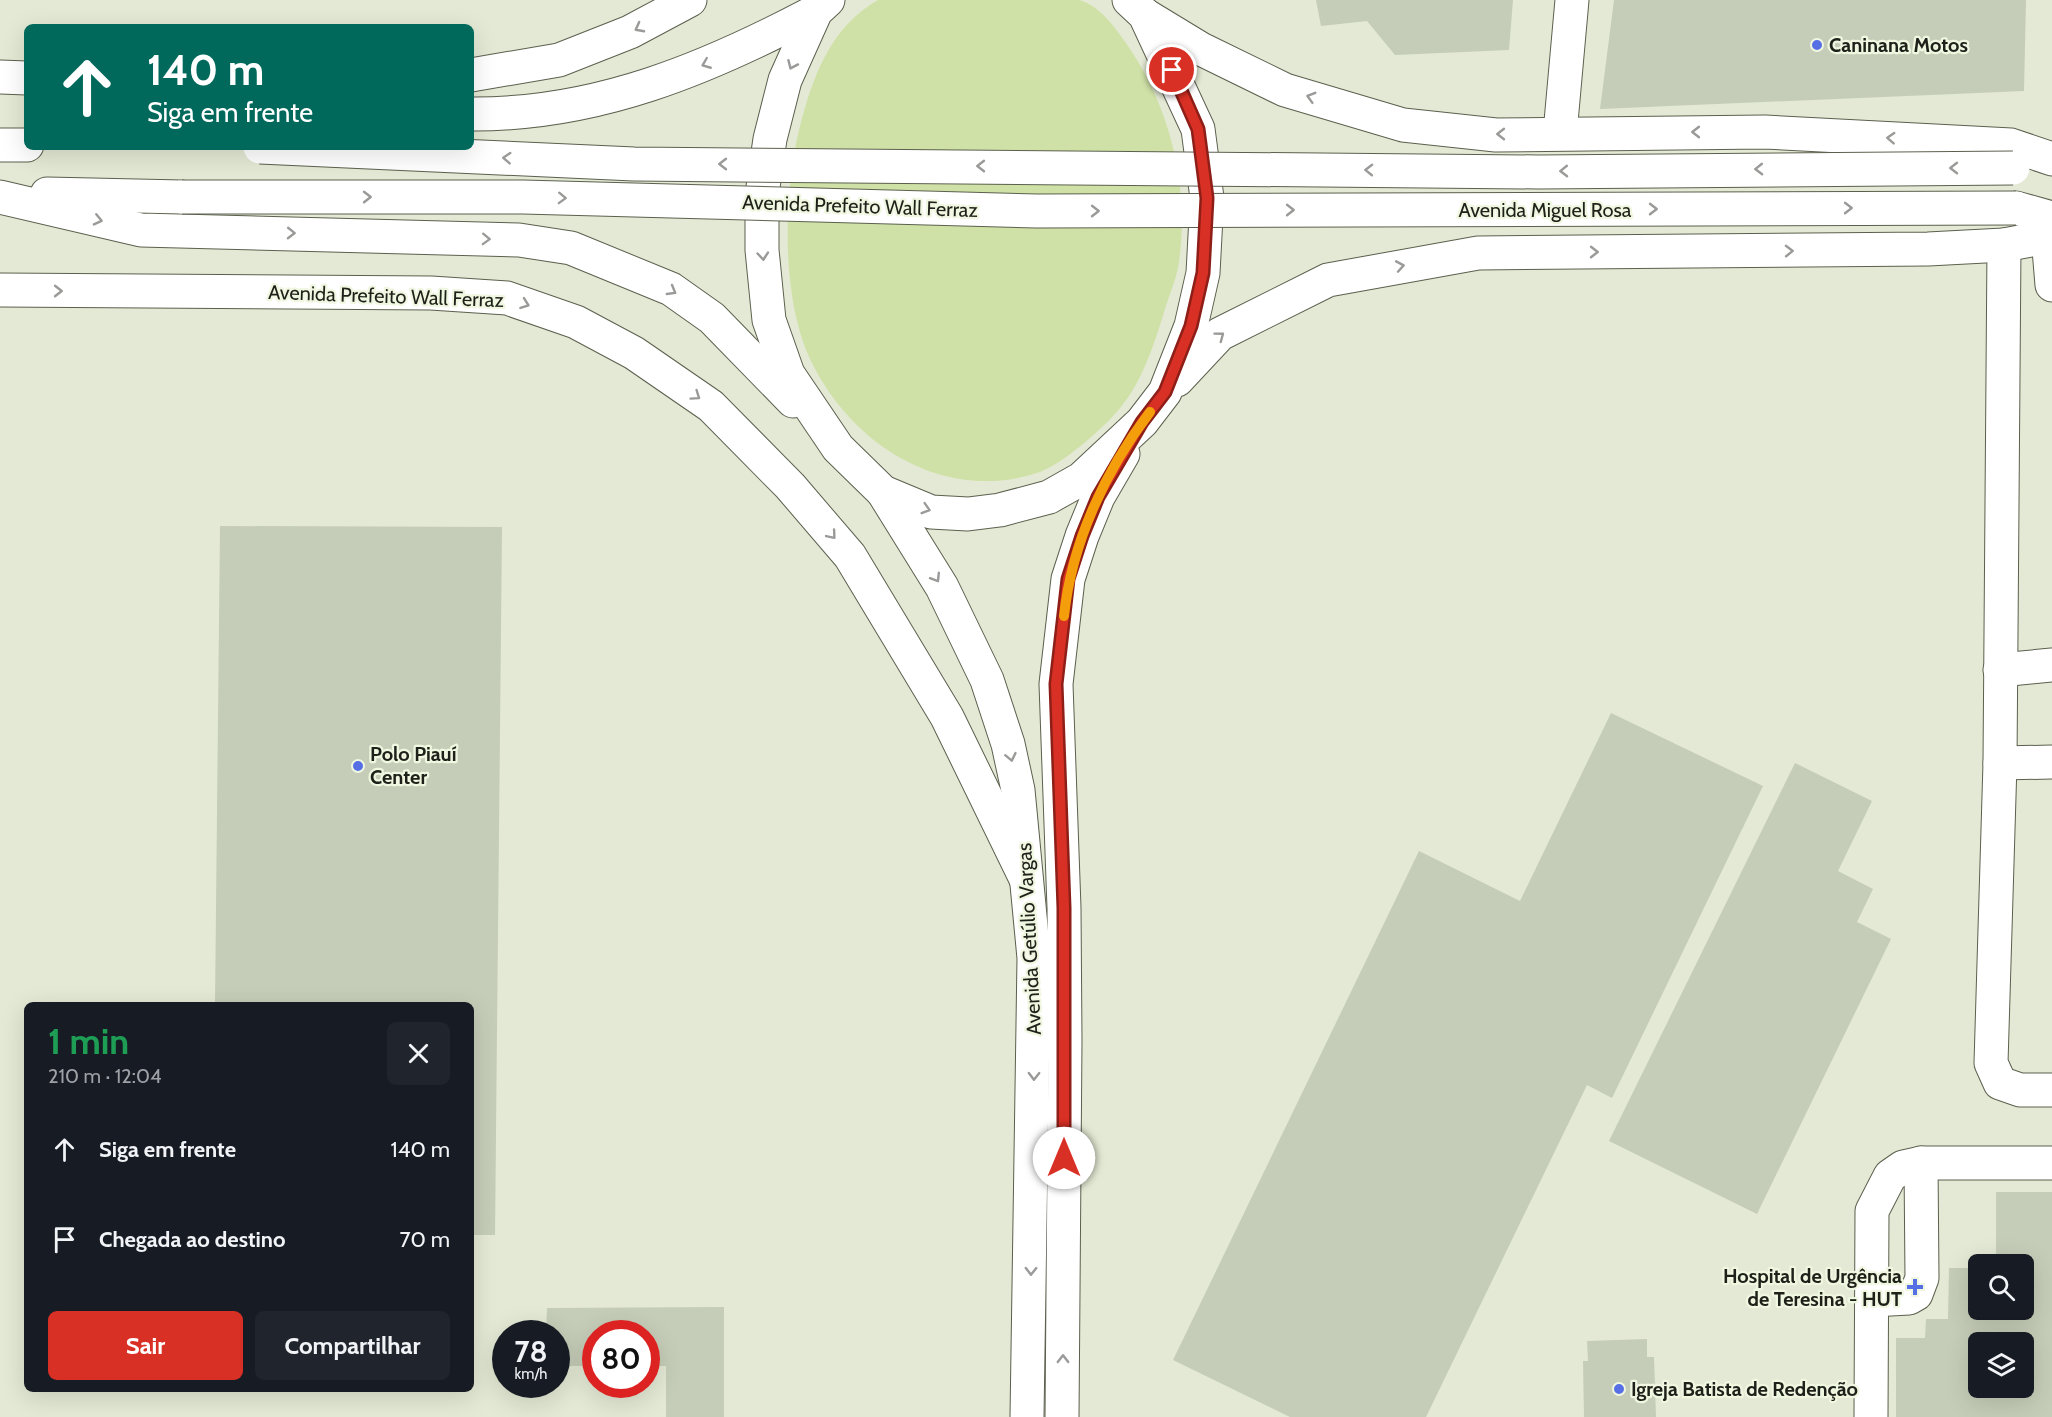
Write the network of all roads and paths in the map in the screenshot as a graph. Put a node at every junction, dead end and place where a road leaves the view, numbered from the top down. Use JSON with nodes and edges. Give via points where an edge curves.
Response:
{"nodes":[{"id":1,"x":690,"y":0,"type":"edge"},
{"id":2,"x":1572,"y":0,"type":"edge"},
{"id":3,"x":823,"y":4,"type":"edge"},
{"id":4,"x":1138,"y":6,"type":"edge"},
{"id":5,"x":474,"y":74,"type":"edge"},
{"id":6,"x":0,"y":77,"type":"edge"},
{"id":7,"x":24,"y":78,"type":"edge"},
{"id":8,"x":474,"y":114,"type":"edge"},
{"id":9,"x":1560,"y":133,"type":"junction"},
{"id":10,"x":0,"y":145,"type":"edge"},
{"id":11,"x":24,"y":145,"type":"edge"},
{"id":12,"x":326,"y":150,"type":"edge"},
{"id":13,"x":2052,"y":159,"type":"edge"},
{"id":14,"x":1039,"y":166,"type":"joint"},
{"id":15,"x":2052,"y":167,"type":"edge"},
{"id":16,"x":0,"y":195,"type":"edge"},
{"id":17,"x":1037,"y":211,"type":"joint"},
{"id":18,"x":2051,"y":230,"type":"edge"},
{"id":19,"x":2004,"y":245,"type":"junction"},
{"id":20,"x":2052,"y":285,"type":"edge"},
{"id":21,"x":0,"y":290,"type":"edge"},
{"id":22,"x":1165,"y":392,"type":"junction"},
{"id":23,"x":1142,"y":422,"type":"junction"},
{"id":24,"x":838,"y":447,"type":"junction"},
{"id":25,"x":883,"y":492,"type":"junction"},
{"id":26,"x":2052,"y":665,"type":"edge"},
{"id":27,"x":2000,"y":670,"type":"junction"},
{"id":28,"x":2052,"y":762,"type":"edge"},
{"id":29,"x":2000,"y":763,"type":"junction"},
{"id":30,"x":1026,"y":879,"type":"junction"},
{"id":31,"x":2052,"y":1090,"type":"edge"},
{"id":32,"x":1921,"y":1163,"type":"junction"},
{"id":33,"x":2052,"y":1163,"type":"edge"},
{"id":34,"x":1872,"y":1300,"type":"junction"},
{"id":35,"x":1027,"y":1417,"type":"edge"},
{"id":36,"x":1062,"y":1417,"type":"edge"},
{"id":37,"x":1871,"y":1417,"type":"edge"}],
"edges":[{"from":1,"to":5,"type":"main road","one_way":true,"via":[[630,32],[559,60]]},
{"from":2,"to":9,"type":"main road"},
{"from":3,"to":8,"type":"main road","one_way":true,"via":[[720,58],[621,95],[511,114]]},
{"from":3,"to":24,"type":"main road","one_way":true,"via":[[785,80],[770,139],[762,194],[762,250],[770,321],[788,374]]},
{"from":9,"to":4,"type":"main road","one_way":true,"via":[[1496,135],[1403,125],[1285,90],[1201,49]]},
{"from":4,"to":22,"type":"main road","via":[[1198,129],[1207,198],[1203,273],[1191,326]]},
{"from":6,"to":7,"type":"main road"},
{"from":13,"to":9,"type":"main road","one_way":true,"via":[[2011,145],[1800,134]]},
{"from":10,"to":11,"type":"main road"},
{"from":14,"to":12,"type":"main road","name":"Avenida Prefeito Wall Ferraz","one_way":true,"bridge":true,"via":[[634,164]]},
{"from":15,"to":14,"type":"main road","name":"Avenida Miguel Rosa","one_way":true,"bridge":true,"via":[[1539,172]]},
{"from":16,"to":17,"type":"main road","name":"Avenida Prefeito Wall Ferraz","one_way":true,"bridge":true,"via":[[523,197]]},
{"from":16,"to":24,"type":"main road","one_way":true,"via":[[141,230],[519,240],[571,248],[671,289],[704,312]]},
{"from":17,"to":18,"type":"main road","name":"Avenida Miguel Rosa","one_way":true,"bridge":true,"via":[[2016,208]]},
{"from":18,"to":19,"type":"main road"},
{"from":18,"to":20,"type":"main road"},
{"from":22,"to":19,"type":"main road","one_way":true,"via":[[1220,334],[1328,280],[1383,269],[1478,253]]},
{"from":19,"to":27,"type":"main road"},
{"from":21,"to":30,"type":"main road","name":"Avenida Prefeito Wall Ferraz","one_way":true,"via":[[431,293],[507,298],[576,322],[634,353],[711,406],[790,486],[850,556],[947,717]]},
{"from":22,"to":23,"type":"main road"},
{"from":25,"to":23,"type":"main road","one_way":true,"via":[[931,512],[968,514],[1049,497],[1080,479]]},
{"from":36,"to":23,"type":"main road","name":"Avenida Getúlio Vargas","one_way":true,"via":[[1065,992],[1056,684],[1068,579],[1082,536],[1098,497]]},
{"from":24,"to":25,"type":"main road"},
{"from":25,"to":30,"type":"main road","name":"Avenida Getúlio Vargas","one_way":true,"via":[[942,588],[987,680],[1018,790]]},
{"from":26,"to":27,"type":"main road"},
{"from":27,"to":29,"type":"main road"},
{"from":28,"to":29,"type":"main road"},
{"from":29,"to":31,"type":"main road","via":[[1991,1063],[2001,1083],[2020,1090]]},
{"from":30,"to":35,"type":"main road","name":"Avenida Getúlio Vargas","one_way":true,"via":[[1035,1002]]},
{"from":32,"to":33,"type":"main road"},
{"from":32,"to":34,"type":"main road","via":[[1903,1167],[1890,1176],[1876,1199],[1872,1211]]},
{"from":32,"to":34,"type":"main road","via":[[1920,1287],[1909,1298]]},
{"from":34,"to":37,"type":"main road"}]}
